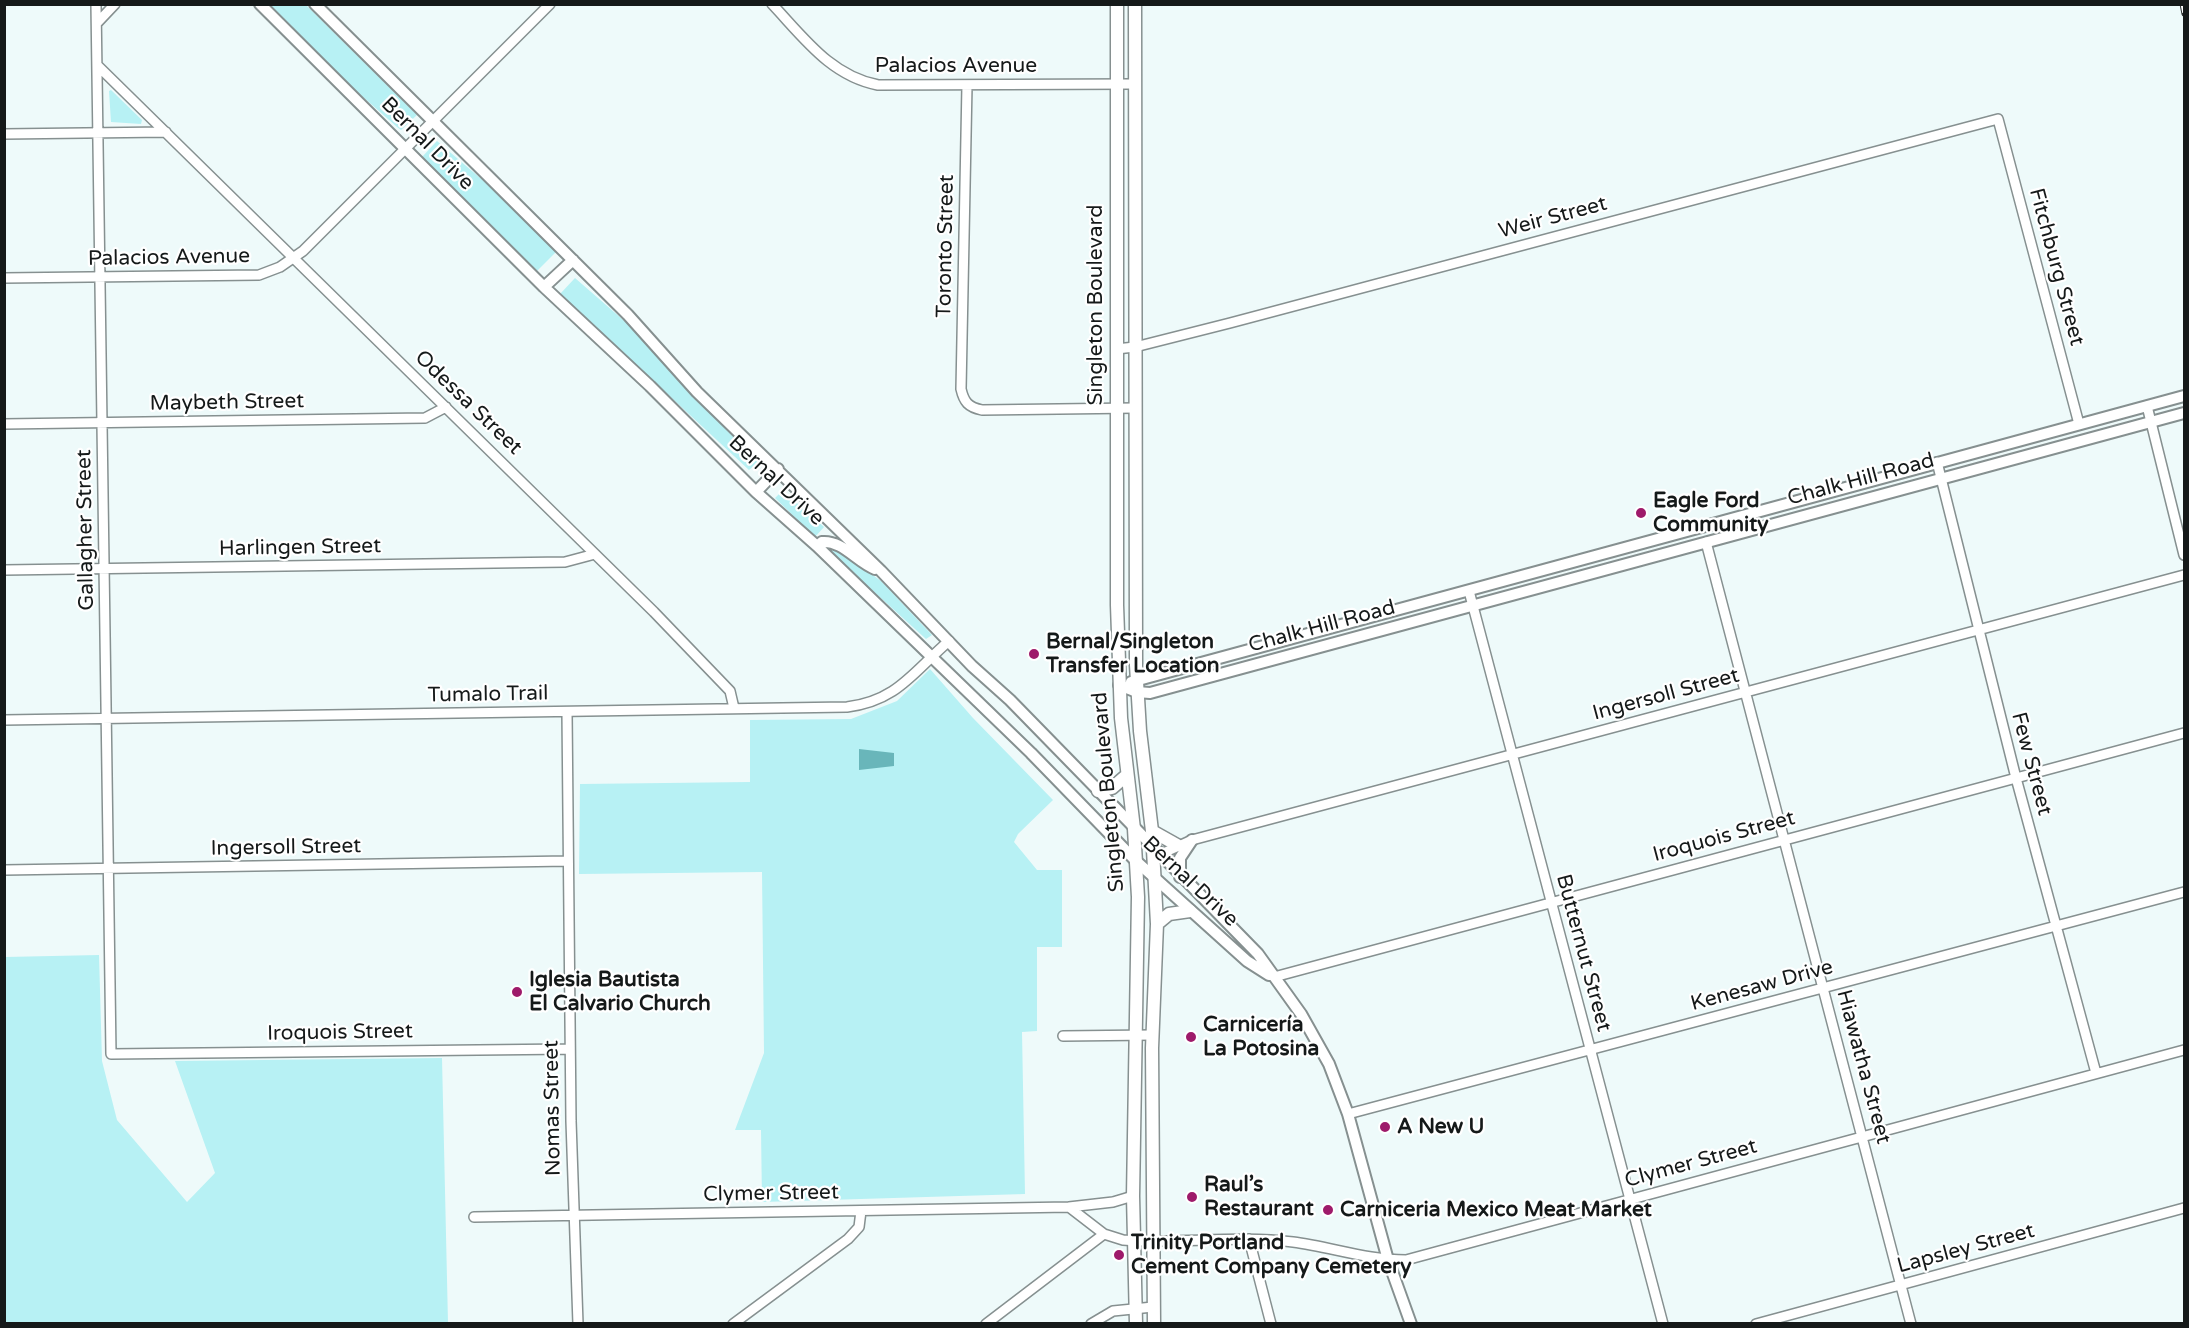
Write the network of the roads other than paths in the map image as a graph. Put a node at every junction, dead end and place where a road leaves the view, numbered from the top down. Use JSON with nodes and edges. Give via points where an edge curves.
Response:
{"nodes":[{"id":1,"x":96,"y":4,"type":"edge"},
{"id":2,"x":115,"y":4,"type":"edge"},
{"id":3,"x":260,"y":4,"type":"edge"},
{"id":4,"x":315,"y":4,"type":"edge"},
{"id":5,"x":550,"y":4,"type":"edge"},
{"id":6,"x":772,"y":4,"type":"edge"},
{"id":7,"x":1117,"y":4,"type":"edge"},
{"id":8,"x":1126,"y":4,"type":"edge"},
{"id":9,"x":1135,"y":5,"type":"edge"},
{"id":10,"x":97,"y":23,"type":"junction"},
{"id":11,"x":98,"y":66,"type":"junction"},
{"id":12,"x":1116,"y":84,"type":"junction"},
{"id":13,"x":1134,"y":84,"type":"junction"},
{"id":14,"x":967,"y":85,"type":"junction"},
{"id":15,"x":1998,"y":119,"type":"joint"},
{"id":16,"x":433,"y":121,"type":"junction"},
{"id":17,"x":166,"y":132,"type":"junction"},
{"id":18,"x":100,"y":133,"type":"junction"},
{"id":19,"x":4,"y":134,"type":"edge"},
{"id":20,"x":405,"y":150,"type":"junction"},
{"id":21,"x":293,"y":259,"type":"junction"},
{"id":22,"x":573,"y":260,"type":"junction"},
{"id":23,"x":4,"y":278,"type":"edge"},
{"id":24,"x":101,"y":278,"type":"junction"},
{"id":25,"x":544,"y":287,"type":"junction"},
{"id":26,"x":1135,"y":347,"type":"junction"},
{"id":27,"x":1116,"y":349,"type":"junction"},
{"id":28,"x":2184,"y":396,"type":"edge"},
{"id":29,"x":2147,"y":406,"type":"junction"},
{"id":30,"x":446,"y":407,"type":"junction"},
{"id":31,"x":1116,"y":408,"type":"junction"},
{"id":32,"x":1135,"y":408,"type":"junction"},
{"id":33,"x":2184,"y":413,"type":"edge"},
{"id":34,"x":2151,"y":422,"type":"junction"},
{"id":35,"x":4,"y":423,"type":"edge"},
{"id":36,"x":102,"y":423,"type":"junction"},
{"id":37,"x":2079,"y":424,"type":"junction"},
{"id":38,"x":1936,"y":462,"type":"junction"},
{"id":39,"x":778,"y":469,"type":"junction"},
{"id":40,"x":1941,"y":479,"type":"junction"},
{"id":41,"x":756,"y":492,"type":"junction"},
{"id":42,"x":1829,"y":492,"type":"junction"},
{"id":43,"x":1833,"y":508,"type":"junction"},
{"id":44,"x":1657,"y":538,"type":"junction"},
{"id":45,"x":1706,"y":542,"type":"junction"},
{"id":46,"x":817,"y":546,"type":"junction"},
{"id":47,"x":1625,"y":547,"type":"junction"},
{"id":48,"x":595,"y":554,"type":"junction"},
{"id":49,"x":1661,"y":554,"type":"junction"},
{"id":50,"x":2184,"y":555,"type":"edge"},
{"id":51,"x":1629,"y":562,"type":"junction"},
{"id":52,"x":105,"y":569,"type":"junction"},
{"id":53,"x":4,"y":570,"type":"edge"},
{"id":54,"x":881,"y":571,"type":"junction"},
{"id":55,"x":2184,"y":575,"type":"edge"},
{"id":56,"x":1469,"y":591,"type":"junction"},
{"id":57,"x":1473,"y":606,"type":"junction"},
{"id":58,"x":1978,"y":629,"type":"junction"},
{"id":59,"x":949,"y":641,"type":"junction"},
{"id":60,"x":930,"y":658,"type":"junction"},
{"id":61,"x":1119,"y":685,"type":"junction"},
{"id":62,"x":1137,"y":686,"type":"junction"},
{"id":63,"x":1744,"y":693,"type":"junction"},
{"id":64,"x":734,"y":708,"type":"junction"},
{"id":65,"x":567,"y":712,"type":"junction"},
{"id":66,"x":108,"y":719,"type":"junction"},
{"id":67,"x":4,"y":720,"type":"edge"},
{"id":68,"x":2184,"y":733,"type":"edge"},
{"id":69,"x":1512,"y":756,"type":"junction"},
{"id":70,"x":1127,"y":774,"type":"junction"},
{"id":71,"x":2016,"y":778,"type":"junction"},
{"id":72,"x":1098,"y":791,"type":"junction"},
{"id":73,"x":1134,"y":830,"type":"junction"},
{"id":74,"x":1152,"y":831,"type":"junction"},
{"id":75,"x":1192,"y":840,"type":"junction"},
{"id":76,"x":1783,"y":840,"type":"junction"},
{"id":77,"x":1177,"y":845,"type":"junction"},
{"id":78,"x":1156,"y":852,"type":"junction"},
{"id":79,"x":568,"y":861,"type":"junction"},
{"id":80,"x":1136,"y":861,"type":"junction"},
{"id":81,"x":109,"y":869,"type":"junction"},
{"id":82,"x":4,"y":870,"type":"edge"},
{"id":83,"x":1180,"y":877,"type":"junction"},
{"id":84,"x":1155,"y":879,"type":"junction"},
{"id":85,"x":2184,"y":892,"type":"edge"},
{"id":86,"x":1551,"y":902,"type":"junction"},
{"id":87,"x":1190,"y":911,"type":"junction"},
{"id":88,"x":1157,"y":924,"type":"junction"},
{"id":89,"x":2056,"y":927,"type":"junction"},
{"id":90,"x":1274,"y":977,"type":"junction"},
{"id":91,"x":1822,"y":987,"type":"junction"},
{"id":92,"x":1134,"y":1035,"type":"junction"},
{"id":93,"x":1153,"y":1035,"type":"junction"},
{"id":94,"x":1063,"y":1036,"type":"dead end"},
{"id":95,"x":570,"y":1048,"type":"junction"},
{"id":96,"x":2184,"y":1050,"type":"edge"},
{"id":97,"x":1590,"y":1052,"type":"junction"},
{"id":98,"x":111,"y":1054,"type":"joint"},
{"id":99,"x":2096,"y":1073,"type":"junction"},
{"id":100,"x":1348,"y":1114,"type":"junction"},
{"id":101,"x":1863,"y":1136,"type":"junction"},
{"id":102,"x":1133,"y":1196,"type":"junction"},
{"id":103,"x":1629,"y":1199,"type":"junction"},
{"id":104,"x":1069,"y":1207,"type":"junction"},
{"id":105,"x":2184,"y":1208,"type":"edge"},
{"id":106,"x":861,"y":1211,"type":"junction"},
{"id":107,"x":574,"y":1216,"type":"junction"},
{"id":108,"x":474,"y":1217,"type":"dead end"},
{"id":109,"x":1104,"y":1234,"type":"junction"},
{"id":110,"x":1249,"y":1239,"type":"junction"},
{"id":111,"x":1134,"y":1241,"type":"junction"},
{"id":112,"x":1152,"y":1242,"type":"junction"},
{"id":113,"x":1388,"y":1260,"type":"junction"},
{"id":114,"x":1901,"y":1285,"type":"junction"},
{"id":115,"x":1135,"y":1307,"type":"junction"},
{"id":116,"x":1154,"y":1307,"type":"junction"},
{"id":117,"x":578,"y":1323,"type":"edge"},
{"id":118,"x":733,"y":1323,"type":"edge"},
{"id":119,"x":986,"y":1323,"type":"edge"},
{"id":120,"x":1091,"y":1323,"type":"edge"},
{"id":121,"x":1136,"y":1323,"type":"edge"},
{"id":122,"x":1154,"y":1323,"type":"edge"},
{"id":123,"x":1271,"y":1323,"type":"edge"},
{"id":124,"x":1411,"y":1323,"type":"edge"},
{"id":125,"x":1663,"y":1323,"type":"edge"},
{"id":126,"x":1756,"y":1323,"type":"edge"},
{"id":127,"x":1911,"y":1323,"type":"edge"}],
"edges":[{"from":1,"to":10,"type":"street","name":"Gallagher Street"},
{"from":2,"to":10,"type":"street"},
{"from":3,"to":20,"type":"street","name":"Bernal Drive"},
{"from":4,"to":16,"type":"street","name":"Bernal Drive"},
{"from":5,"to":16,"type":"street","name":"Palacios Avenue"},
{"from":6,"to":14,"type":"street","name":"Palacios Avenue","via":[[830,65],[857,81],[878,86]]},
{"from":7,"to":12,"type":"main road","name":"Singleton Boulevard"},
{"from":8,"to":9,"type":"main road"},
{"from":9,"to":13,"type":"main road","name":"Singleton Boulevard"},
{"from":10,"to":11,"type":"street","name":"Gallagher Street"},
{"from":11,"to":17,"type":"street","name":"Odessa Street"},
{"from":11,"to":18,"type":"street","name":"Gallagher Street"},
{"from":12,"to":13,"type":"street","name":"Palacios Avenue"},
{"from":12,"to":14,"type":"street","name":"Palacios Avenue"},
{"from":12,"to":27,"type":"main road","name":"Singleton Boulevard"},
{"from":13,"to":26,"type":"main road","name":"Singleton Boulevard"},
{"from":14,"to":31,"type":"street","name":"Toronto Street","via":[[961,389],[968,405],[982,410]]},
{"from":15,"to":26,"type":"street","name":"Weir Street"},
{"from":15,"to":37,"type":"street","name":"Fitchburg Street"},
{"from":16,"to":20,"type":"street","name":"Palacios Avenue"},
{"from":16,"to":22,"type":"street","name":"Bernal Drive"},
{"from":17,"to":18,"type":"street"},
{"from":17,"to":21,"type":"street","name":"Odessa Street"},
{"from":18,"to":19,"type":"street"},
{"from":18,"to":24,"type":"street","name":"Gallagher Street"},
{"from":20,"to":21,"type":"street","name":"Palacios Avenue"},
{"from":20,"to":25,"type":"street","name":"Bernal Drive"},
{"from":21,"to":24,"type":"street","name":"Palacios Avenue","via":[[259,274]]},
{"from":21,"to":30,"type":"street","name":"Odessa Street"},
{"from":22,"to":25,"type":"street"},
{"from":22,"to":39,"type":"street","name":"Bernal Drive","via":[[697,393]]},
{"from":23,"to":24,"type":"street","name":"Palacios Avenue"},
{"from":24,"to":36,"type":"street","name":"Gallagher Street"},
{"from":25,"to":41,"type":"street","name":"Bernal Drive"},
{"from":26,"to":27,"type":"street","name":"Weir Street"},
{"from":26,"to":32,"type":"main road","name":"Singleton Boulevard"},
{"from":27,"to":31,"type":"main road","name":"Singleton Boulevard"},
{"from":28,"to":29,"type":"street","name":"Chalk Hill Road"},
{"from":29,"to":34,"type":"street"},
{"from":29,"to":37,"type":"street","name":"Chalk Hill Road"},
{"from":30,"to":36,"type":"street","name":"Maybeth Street","via":[[425,418]]},
{"from":30,"to":48,"type":"street","name":"Odessa Street"},
{"from":31,"to":32,"type":"street"},
{"from":31,"to":61,"type":"main road","name":"Singleton Boulevard"},
{"from":32,"to":62,"type":"main road","name":"Singleton Boulevard"},
{"from":33,"to":34,"type":"street","name":"Chalk Hill Road"},
{"from":34,"to":40,"type":"street","name":"Chalk Hill Road"},
{"from":34,"to":50,"type":"street"},
{"from":35,"to":36,"type":"street","name":"Maybeth Street"},
{"from":36,"to":52,"type":"street","name":"Gallagher Street"},
{"from":37,"to":38,"type":"street","name":"Chalk Hill Road"},
{"from":38,"to":40,"type":"street","name":"Few Street"},
{"from":38,"to":42,"type":"street","name":"Chalk Hill Road"},
{"from":39,"to":41,"type":"street"},
{"from":39,"to":54,"type":"street","name":"Bernal Drive"},
{"from":40,"to":43,"type":"street","name":"Chalk Hill Road"},
{"from":40,"to":58,"type":"street","name":"Few Street"},
{"from":41,"to":46,"type":"street","name":"Bernal Drive"},
{"from":42,"to":43,"type":"street"},
{"from":42,"to":44,"type":"street","name":"Chalk Hill Road"},
{"from":43,"to":45,"type":"street","name":"Chalk Hill Road"},
{"from":44,"to":47,"type":"street","name":"Chalk Hill Road"},
{"from":44,"to":49,"type":"street"},
{"from":45,"to":49,"type":"street","name":"Chalk Hill Road"},
{"from":45,"to":63,"type":"street","name":"Hiawatha Street"},
{"from":46,"to":54,"type":"street","via":[[822,542],[836,543],[864,565]]},
{"from":46,"to":60,"type":"street","name":"Bernal Drive"},
{"from":47,"to":51,"type":"street"},
{"from":47,"to":56,"type":"street","name":"Chalk Hill Road"},
{"from":48,"to":52,"type":"street","name":"Harlingen Street","via":[[565,562]]},
{"from":48,"to":64,"type":"street","name":"Odessa Street","via":[[730,691]]},
{"from":49,"to":51,"type":"street","name":"Chalk Hill Road"},
{"from":51,"to":57,"type":"street","name":"Chalk Hill Road"},
{"from":52,"to":53,"type":"street","name":"Harlingen Street"},
{"from":52,"to":66,"type":"street","name":"Gallagher Street"},
{"from":54,"to":59,"type":"street","name":"Bernal Drive"},
{"from":55,"to":58,"type":"street","name":"Ingersoll Street"},
{"from":56,"to":57,"type":"street","name":"Butternut Street"},
{"from":56,"to":62,"type":"street","name":"Chalk Hill Road"},
{"from":57,"to":62,"type":"street","name":"Chalk Hill Road","via":[[1150,693]]},
{"from":57,"to":69,"type":"street","name":"Butternut Street"},
{"from":58,"to":63,"type":"street","name":"Ingersoll Street"},
{"from":58,"to":71,"type":"street","name":"Few Street"},
{"from":59,"to":60,"type":"street","name":"Tumalo Trail"},
{"from":59,"to":72,"type":"street","name":"Bernal Drive"},
{"from":60,"to":64,"type":"street","name":"Tumalo Trail","via":[[888,696],[862,706]]},
{"from":60,"to":80,"type":"street","name":"Bernal Drive","via":[[1031,753]]},
{"from":61,"to":62,"type":"street","name":"Chalk Hill Road"},
{"from":61,"to":70,"type":"main road","name":"Singleton Boulevard"},
{"from":62,"to":74,"type":"main road","name":"Singleton Boulevard"},
{"from":63,"to":69,"type":"street","name":"Ingersoll Street"},
{"from":63,"to":76,"type":"street","name":"Hiawatha Street"},
{"from":64,"to":65,"type":"street","name":"Tumalo Trail"},
{"from":65,"to":66,"type":"street","name":"Tumalo Trail"},
{"from":65,"to":79,"type":"street","name":"Nomas Street"},
{"from":66,"to":67,"type":"street","name":"Tumalo Trail"},
{"from":66,"to":81,"type":"street","name":"Gallagher Street"},
{"from":68,"to":71,"type":"street","name":"Iroquois Street"},
{"from":69,"to":75,"type":"street","name":"Ingersoll Street"},
{"from":69,"to":86,"type":"street","name":"Butternut Street"},
{"from":70,"to":72,"type":"main road","via":[[1112,788]]},
{"from":70,"to":73,"type":"main road","name":"Singleton Boulevard"},
{"from":71,"to":76,"type":"street","name":"Iroquois Street"},
{"from":71,"to":89,"type":"street","name":"Few Street"},
{"from":72,"to":73,"type":"street","name":"Bernal Drive"},
{"from":73,"to":78,"type":"street","name":"Bernal Drive"},
{"from":73,"to":80,"type":"main road","name":"Singleton Boulevard"},
{"from":74,"to":77,"type":"main road"},
{"from":74,"to":78,"type":"main road","name":"Singleton Boulevard"},
{"from":75,"to":77,"type":"street","name":"Ingersoll Street"},
{"from":75,"to":83,"type":"street","via":[[1180,858]]},
{"from":76,"to":86,"type":"street","name":"Iroquois Street"},
{"from":76,"to":91,"type":"street","name":"Hiawatha Street"},
{"from":77,"to":78,"type":"street","name":"Ingersoll Street"},
{"from":78,"to":83,"type":"street","name":"Bernal Drive"},
{"from":78,"to":84,"type":"main road","name":"Singleton Boulevard"},
{"from":79,"to":81,"type":"street","name":"Ingersoll Street"},
{"from":79,"to":95,"type":"street","name":"Nomas Street"},
{"from":80,"to":84,"type":"street","name":"Bernal Drive"},
{"from":80,"to":92,"type":"main road","name":"Singleton Boulevard","via":[[1139,960]]},
{"from":81,"to":82,"type":"street","name":"Ingersoll Street"},
{"from":81,"to":98,"type":"street","name":"Gallagher Street"},
{"from":83,"to":90,"type":"street","name":"Bernal Drive","via":[[1258,954]]},
{"from":84,"to":87,"type":"street","name":"Bernal Drive"},
{"from":84,"to":88,"type":"main road","name":"Singleton Boulevard"},
{"from":85,"to":89,"type":"street","name":"Kenesaw Drive"},
{"from":86,"to":90,"type":"street","name":"Iroquois Street"},
{"from":86,"to":97,"type":"street","name":"Butternut Street"},
{"from":87,"to":88,"type":"main road","via":[[1169,914]]},
{"from":87,"to":90,"type":"street","name":"Bernal Drive","via":[[1247,961]]},
{"from":88,"to":93,"type":"main road","name":"Singleton Boulevard"},
{"from":89,"to":91,"type":"street","name":"Kenesaw Drive"},
{"from":89,"to":99,"type":"street","name":"Few Street"},
{"from":90,"to":100,"type":"street","name":"Bernal Drive","via":[[1329,1064]]},
{"from":91,"to":97,"type":"street","name":"Kenesaw Drive"},
{"from":91,"to":101,"type":"street","name":"Hiawatha Street"},
{"from":92,"to":93,"type":"street"},
{"from":92,"to":94,"type":"street"},
{"from":92,"to":102,"type":"main road","name":"Singleton Boulevard"},
{"from":93,"to":112,"type":"main road","name":"Singleton Boulevard"},
{"from":95,"to":98,"type":"street","name":"Iroquois Street"},
{"from":95,"to":107,"type":"street","name":"Nomas Street"},
{"from":96,"to":99,"type":"street","name":"Clymer Street"},
{"from":97,"to":100,"type":"street","name":"Kenesaw Drive"},
{"from":97,"to":103,"type":"street","name":"Butternut Street"},
{"from":99,"to":101,"type":"street","name":"Clymer Street"},
{"from":100,"to":113,"type":"street","name":"Bernal Drive"},
{"from":101,"to":103,"type":"street","name":"Clymer Street"},
{"from":101,"to":114,"type":"street","name":"Hiawatha Street"},
{"from":102,"to":104,"type":"street","name":"Clymer Street"},
{"from":102,"to":111,"type":"main road","name":"Singleton Boulevard"},
{"from":103,"to":113,"type":"street","name":"Clymer Street","via":[[1406,1260]]},
{"from":103,"to":125,"type":"street","name":"Butternut Street"},
{"from":104,"to":106,"type":"street","name":"Clymer Street"},
{"from":104,"to":109,"type":"street","name":"Clymer Street"},
{"from":105,"to":114,"type":"street","name":"Lapsley Street"},
{"from":106,"to":107,"type":"street","name":"Clymer Street"},
{"from":106,"to":118,"type":"street","via":[[859,1227],[848,1239]]},
{"from":107,"to":108,"type":"street","name":"Clymer Street"},
{"from":107,"to":117,"type":"street","name":"Nomas Street"},
{"from":109,"to":111,"type":"street","name":"Clymer Street"},
{"from":109,"to":119,"type":"street"},
{"from":110,"to":112,"type":"street","name":"Clymer Street"},
{"from":110,"to":113,"type":"street","name":"Clymer Street","via":[[1293,1242]]},
{"from":110,"to":123,"type":"street"},
{"from":111,"to":112,"type":"street","name":"Clymer Street"},
{"from":111,"to":115,"type":"main road","name":"Singleton Boulevard"},
{"from":112,"to":116,"type":"main road","name":"Singleton Boulevard"},
{"from":113,"to":124,"type":"street","name":"Bernal Drive"},
{"from":114,"to":126,"type":"street","name":"Lapsley Street"},
{"from":114,"to":127,"type":"street","name":"Hiawatha Street"},
{"from":115,"to":116,"type":"street"},
{"from":115,"to":120,"type":"street","via":[[1113,1311]]},
{"from":115,"to":121,"type":"main road","name":"Singleton Boulevard"},
{"from":116,"to":122,"type":"main road","name":"Singleton Boulevard"}]}
